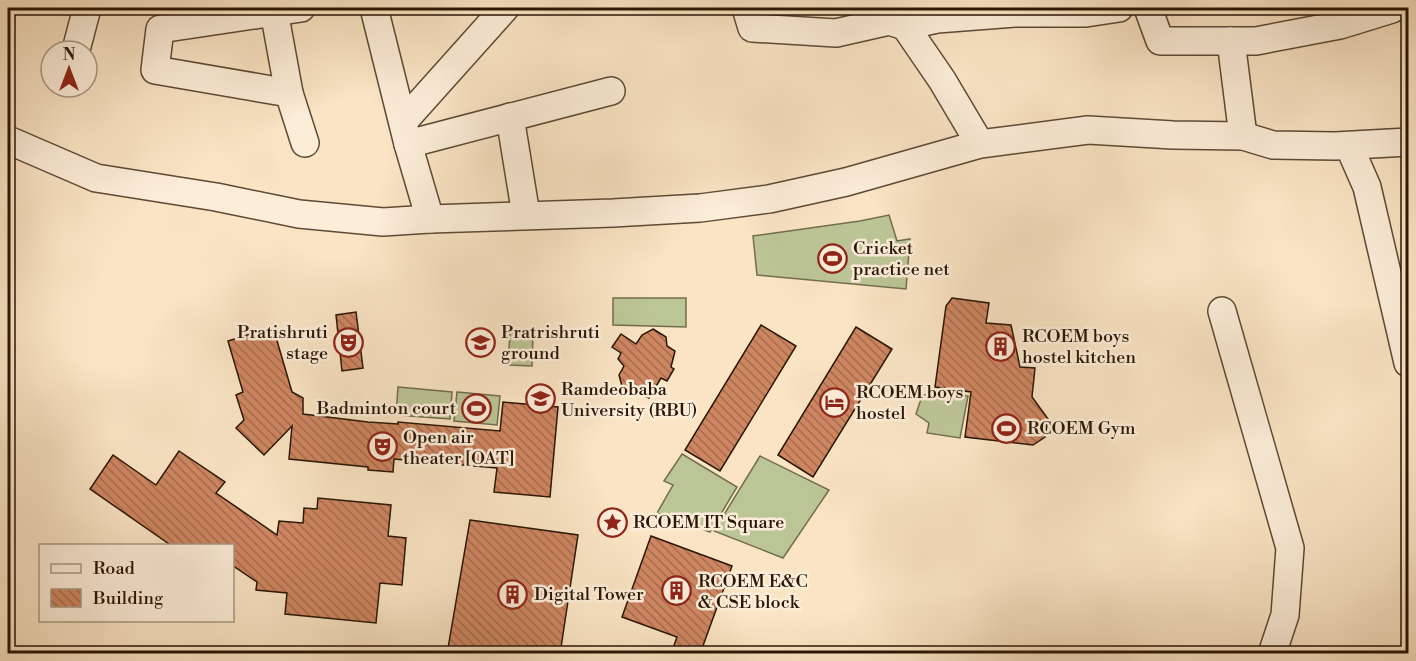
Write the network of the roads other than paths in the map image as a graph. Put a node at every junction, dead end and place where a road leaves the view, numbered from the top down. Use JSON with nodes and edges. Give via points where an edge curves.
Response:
{"nodes":[{"id":1,"x":87,"y":8,"type":"edge"},
{"id":2,"x":374,"y":8,"type":"edge"},
{"id":3,"x":506,"y":8,"type":"edge"},
{"id":4,"x":746,"y":8,"type":"edge"},
{"id":5,"x":1119,"y":8,"type":"edge"},
{"id":6,"x":1148,"y":8,"type":"edge"},
{"id":7,"x":288,"y":9,"type":"edge"},
{"id":8,"x":1397,"y":12,"type":"edge"},
{"id":9,"x":905,"y":26,"type":"junction"},
{"id":10,"x":79,"y":39,"type":"edge"},
{"id":11,"x":1232,"y":41,"type":"junction"},
{"id":12,"x":611,"y":91,"type":"dead end"},
{"id":13,"x":289,"y":93,"type":"junction"},
{"id":14,"x":510,"y":117,"type":"junction"},
{"id":15,"x":405,"y":133,"type":"junction"},
{"id":16,"x":1243,"y":136,"type":"junction"},
{"id":17,"x":8,"y":140,"type":"edge"},
{"id":18,"x":1408,"y":142,"type":"edge"},
{"id":19,"x":305,"y":143,"type":"dead end"},
{"id":20,"x":980,"y":144,"type":"junction"},
{"id":21,"x":1349,"y":146,"type":"junction"},
{"id":22,"x":526,"y":214,"type":"junction"},
{"id":23,"x":430,"y":219,"type":"junction"},
{"id":24,"x":1222,"y":311,"type":"dead end"},
{"id":25,"x":1408,"y":363,"type":"edge"},
{"id":26,"x":1272,"y":654,"type":"edge"}],
"edges":[{"from":1,"to":10,"type":"street"},
{"from":2,"to":15,"type":"street"},
{"from":3,"to":15,"type":"street"},
{"from":4,"to":9,"type":"street","via":[[752,28],[836,33],[889,21]]},
{"from":5,"to":9,"type":"street","via":[[1086,14],[937,19]]},
{"from":6,"to":11,"type":"street","via":[[1160,41]]},
{"from":7,"to":13,"type":"street"},
{"from":7,"to":13,"type":"street","via":[[160,29],[155,70]]},
{"from":8,"to":11,"type":"street","via":[[1256,42]]},
{"from":9,"to":20,"type":"street"},
{"from":11,"to":16,"type":"street"},
{"from":12,"to":14,"type":"street"},
{"from":13,"to":19,"type":"street"},
{"from":14,"to":15,"type":"street"},
{"from":14,"to":22,"type":"street"},
{"from":15,"to":23,"type":"street"},
{"from":16,"to":20,"type":"street","via":[[1088,130]]},
{"from":16,"to":21,"type":"street","via":[[1273,145]]},
{"from":17,"to":23,"type":"street","via":[[96,178],[299,214],[383,222]]},
{"from":18,"to":21,"type":"street"},
{"from":20,"to":22,"type":"street","via":[[846,182],[769,198],[700,208]]},
{"from":21,"to":25,"type":"street","via":[[1367,187]]},
{"from":22,"to":23,"type":"street"},
{"from":24,"to":26,"type":"street","via":[[1290,548],[1285,615]]}]}
